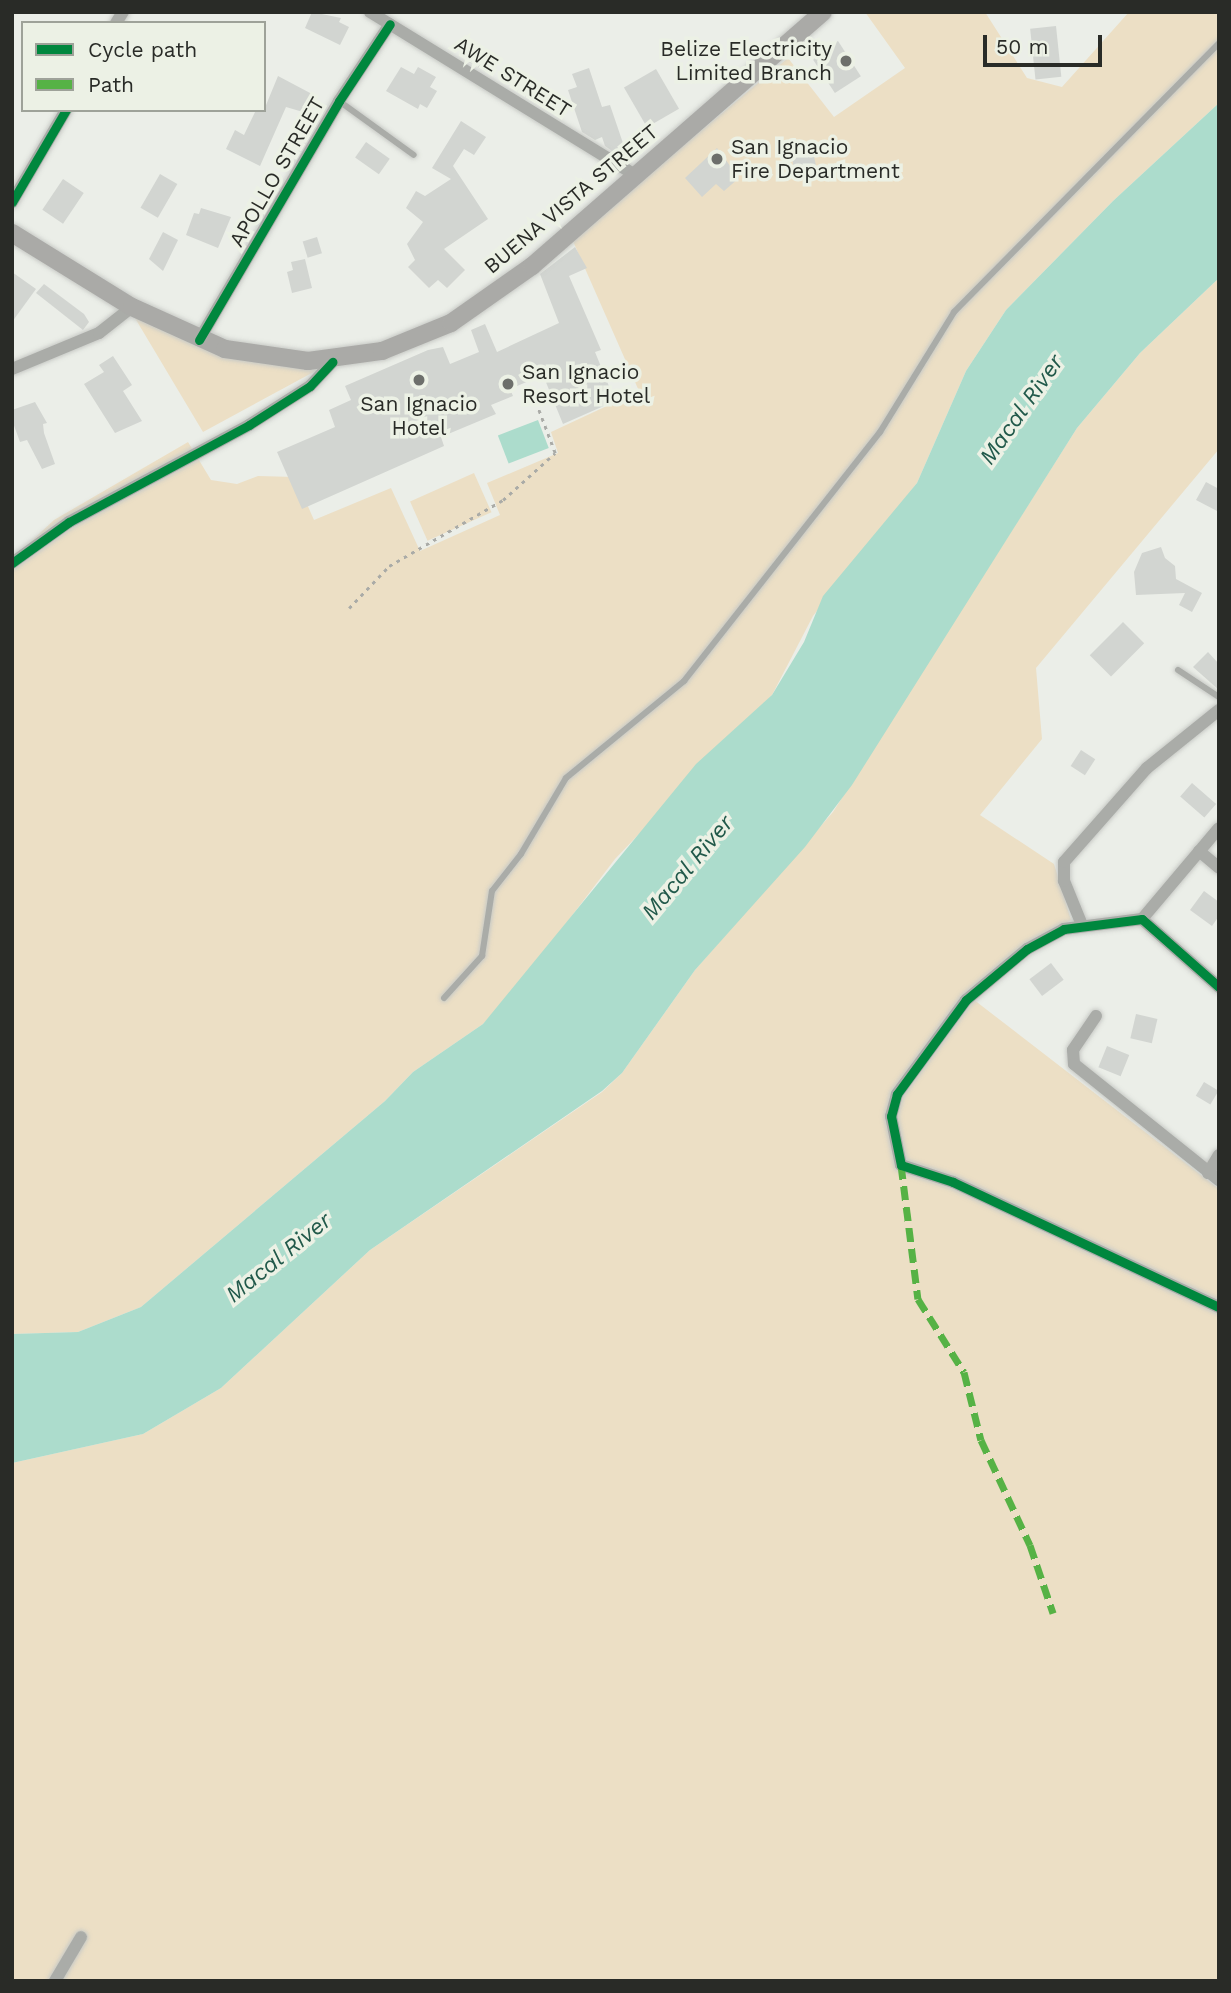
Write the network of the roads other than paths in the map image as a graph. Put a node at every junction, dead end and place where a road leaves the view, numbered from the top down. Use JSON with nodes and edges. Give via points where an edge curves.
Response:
{"nodes":[{"id":1,"x":370,"y":12,"type":"edge"},
{"id":2,"x":823,"y":12,"type":"edge"},
{"id":3,"x":390,"y":24,"type":"junction"},
{"id":4,"x":1219,"y":43,"type":"edge"},
{"id":5,"x":339,"y":102,"type":"junction"},
{"id":6,"x":65,"y":112,"type":"edge"},
{"id":7,"x":414,"y":155,"type":"dead end"},
{"id":8,"x":635,"y":175,"type":"junction"},
{"id":9,"x":12,"y":202,"type":"edge"},
{"id":10,"x":12,"y":233,"type":"edge"},
{"id":11,"x":132,"y":307,"type":"junction"},
{"id":12,"x":199,"y":340,"type":"junction"},
{"id":13,"x":332,"y":362,"type":"junction"},
{"id":14,"x":12,"y":369,"type":"edge"},
{"id":15,"x":12,"y":563,"type":"edge"},
{"id":16,"x":1178,"y":670,"type":"dead end"},
{"id":17,"x":1219,"y":697,"type":"edge"},
{"id":18,"x":1219,"y":710,"type":"edge"},
{"id":19,"x":1219,"y":828,"type":"edge"},
{"id":20,"x":1199,"y":851,"type":"junction"},
{"id":21,"x":1219,"y":868,"type":"edge"},
{"id":22,"x":1142,"y":919,"type":"junction"},
{"id":23,"x":1082,"y":925,"type":"junction"},
{"id":24,"x":1219,"y":987,"type":"edge"},
{"id":25,"x":444,"y":998,"type":"dead end"},
{"id":26,"x":1096,"y":1016,"type":"dead end"},
{"id":27,"x":1219,"y":1155,"type":"edge"},
{"id":28,"x":1213,"y":1176,"type":"edge"},
{"id":29,"x":1219,"y":1307,"type":"edge"},
{"id":30,"x":81,"y":1937,"type":"dead end"},
{"id":31,"x":55,"y":1981,"type":"edge"}],
"edges":[{"from":1,"to":3,"type":"street","name":"AWE STREET"},
{"from":2,"to":8,"type":"main road","name":"BUENA VISTA STREET"},
{"from":3,"to":5,"type":"street","name":"APOLLO STREET"},
{"from":3,"to":8,"type":"street","name":"AWE STREET"},
{"from":4,"to":25,"type":"lane","via":[[954,312],[880,432],[684,681],[566,778],[522,854],[492,891],[481,956]]},
{"from":5,"to":7,"type":"lane"},
{"from":5,"to":12,"type":"street","name":"APOLLO STREET"},
{"from":6,"to":9,"type":"street"},
{"from":8,"to":13,"type":"main road","name":"BUENA VISTA STREET","via":[[532,266],[451,323],[406,345]]},
{"from":10,"to":11,"type":"main road","name":"BUENA VISTA STREET"},
{"from":11,"to":12,"type":"main road","name":"BUENA VISTA STREET"},
{"from":11,"to":14,"type":"street","via":[[99,333]]},
{"from":12,"to":13,"type":"main road","name":"BUENA VISTA STREET","via":[[255,356]]},
{"from":13,"to":15,"type":"street","via":[[310,386],[249,425],[69,522]]},
{"from":16,"to":17,"type":"lane"},
{"from":18,"to":23,"type":"street","via":[[1139,776],[1064,862],[1064,881]]},
{"from":19,"to":20,"type":"street"},
{"from":20,"to":21,"type":"street"},
{"from":20,"to":22,"type":"street"},
{"from":22,"to":23,"type":"street"},
{"from":22,"to":24,"type":"street"},
{"from":23,"to":29,"type":"street","via":[[1045,937],[997,971],[935,1039],[892,1103],[901,1165],[964,1186]]},
{"from":26,"to":28,"type":"street","via":[[1073,1050],[1074,1064]]},
{"from":27,"to":28,"type":"street"},
{"from":30,"to":31,"type":"street"}]}
